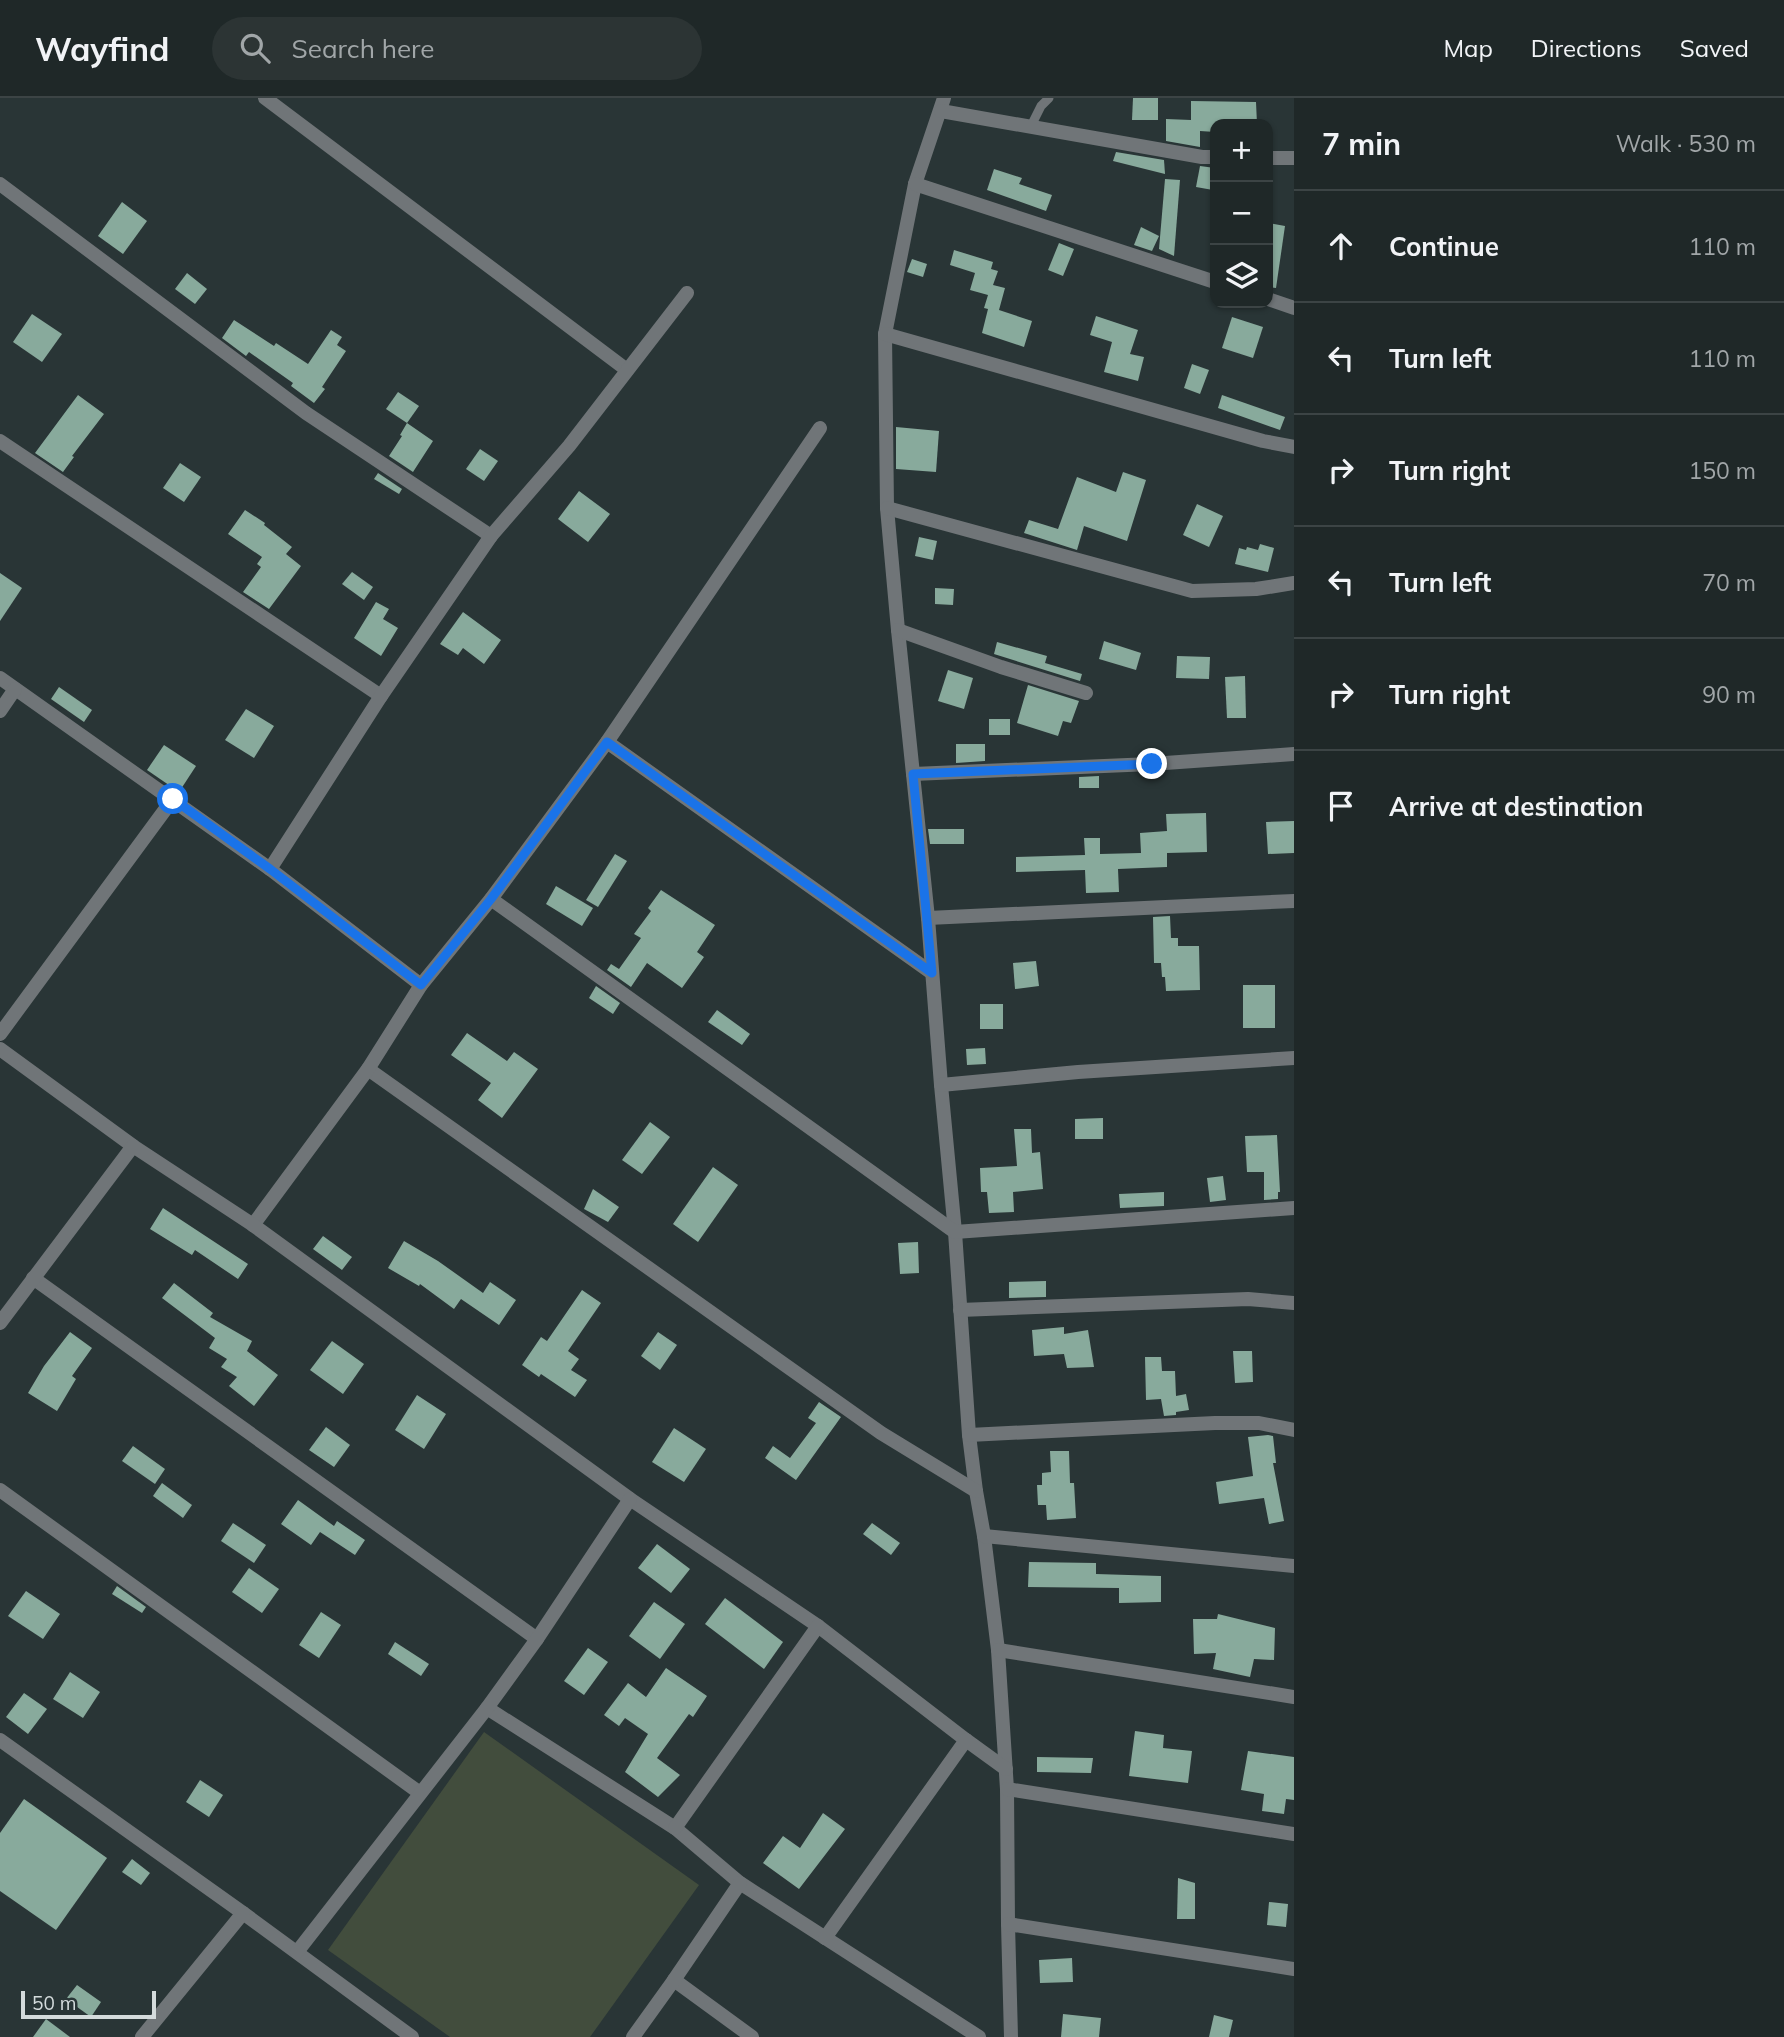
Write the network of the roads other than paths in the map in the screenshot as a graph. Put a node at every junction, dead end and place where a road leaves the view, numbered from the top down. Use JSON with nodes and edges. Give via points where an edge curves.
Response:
{"nodes":[{"id":1,"x":265,"y":98,"type":"edge"},
{"id":2,"x":1049,"y":98,"type":"edge"},
{"id":3,"x":942,"y":104,"type":"edge"},
{"id":4,"x":1031,"y":126,"type":"junction"},
{"id":5,"x":1210,"y":158,"type":"edge"},
{"id":6,"x":1273,"y":158,"type":"edge"},
{"id":7,"x":1294,"y":158,"type":"edge"},
{"id":8,"x":0,"y":184,"type":"edge"},
{"id":9,"x":915,"y":184,"type":"junction"},
{"id":10,"x":1210,"y":280,"type":"edge"},
{"id":11,"x":687,"y":293,"type":"dead end"},
{"id":12,"x":1273,"y":301,"type":"edge"},
{"id":13,"x":1294,"y":308,"type":"edge"},
{"id":14,"x":885,"y":334,"type":"junction"},
{"id":15,"x":627,"y":370,"type":"junction"},
{"id":16,"x":820,"y":428,"type":"dead end"},
{"id":17,"x":0,"y":441,"type":"edge"},
{"id":18,"x":1294,"y":447,"type":"edge"},
{"id":19,"x":887,"y":508,"type":"junction"},
{"id":20,"x":491,"y":536,"type":"junction"},
{"id":21,"x":1294,"y":583,"type":"edge"},
{"id":22,"x":898,"y":630,"type":"junction"},
{"id":23,"x":0,"y":678,"type":"edge"},
{"id":24,"x":15,"y":689,"type":"junction"},
{"id":25,"x":1086,"y":694,"type":"dead end"},
{"id":26,"x":382,"y":696,"type":"junction"},
{"id":27,"x":0,"y":711,"type":"edge"},
{"id":28,"x":607,"y":742,"type":"junction"},
{"id":29,"x":1294,"y":754,"type":"edge"},
{"id":30,"x":913,"y":774,"type":"junction"},
{"id":31,"x":173,"y":799,"type":"junction"},
{"id":32,"x":270,"y":869,"type":"junction"},
{"id":33,"x":491,"y":899,"type":"junction"},
{"id":34,"x":1294,"y":901,"type":"edge"},
{"id":35,"x":928,"y":918,"type":"junction"},
{"id":36,"x":932,"y":973,"type":"junction"},
{"id":37,"x":421,"y":985,"type":"junction"},
{"id":38,"x":3,"y":1024,"type":"edge"},
{"id":39,"x":0,"y":1049,"type":"edge"},
{"id":40,"x":1294,"y":1058,"type":"edge"},
{"id":41,"x":368,"y":1069,"type":"junction"},
{"id":42,"x":941,"y":1085,"type":"junction"},
{"id":43,"x":133,"y":1146,"type":"junction"},
{"id":44,"x":1294,"y":1208,"type":"edge"},
{"id":45,"x":254,"y":1225,"type":"junction"},
{"id":46,"x":955,"y":1232,"type":"junction"},
{"id":47,"x":33,"y":1278,"type":"junction"},
{"id":48,"x":1294,"y":1303,"type":"edge"},
{"id":49,"x":960,"y":1310,"type":"junction"},
{"id":50,"x":0,"y":1323,"type":"edge"},
{"id":51,"x":1294,"y":1430,"type":"edge"},
{"id":52,"x":969,"y":1435,"type":"junction"},
{"id":53,"x":0,"y":1490,"type":"edge"},
{"id":54,"x":976,"y":1491,"type":"junction"},
{"id":55,"x":630,"y":1499,"type":"junction"},
{"id":56,"x":984,"y":1536,"type":"junction"},
{"id":57,"x":1294,"y":1566,"type":"edge"},
{"id":58,"x":818,"y":1626,"type":"junction"},
{"id":59,"x":537,"y":1639,"type":"junction"},
{"id":60,"x":998,"y":1650,"type":"junction"},
{"id":61,"x":1294,"y":1697,"type":"edge"},
{"id":62,"x":487,"y":1708,"type":"junction"},
{"id":63,"x":0,"y":1740,"type":"edge"},
{"id":64,"x":966,"y":1740,"type":"junction"},
{"id":65,"x":1006,"y":1769,"type":"junction"},
{"id":66,"x":1007,"y":1789,"type":"junction"},
{"id":67,"x":420,"y":1793,"type":"junction"},
{"id":68,"x":675,"y":1828,"type":"junction"},
{"id":69,"x":1294,"y":1834,"type":"edge"},
{"id":70,"x":740,"y":1883,"type":"junction"},
{"id":71,"x":243,"y":1913,"type":"junction"},
{"id":72,"x":1008,"y":1924,"type":"junction"},
{"id":73,"x":825,"y":1938,"type":"junction"},
{"id":74,"x":297,"y":1952,"type":"junction"},
{"id":75,"x":1294,"y":1969,"type":"edge"},
{"id":76,"x":674,"y":1980,"type":"junction"},
{"id":77,"x":142,"y":2037,"type":"edge"},
{"id":78,"x":412,"y":2037,"type":"edge"},
{"id":79,"x":633,"y":2037,"type":"edge"},
{"id":80,"x":752,"y":2037,"type":"edge"},
{"id":81,"x":979,"y":2037,"type":"edge"},
{"id":82,"x":1011,"y":2037,"type":"edge"}],
"edges":[{"from":1,"to":15,"type":"street"},
{"from":2,"to":4,"type":"lane"},
{"from":3,"to":4,"type":"street"},
{"from":3,"to":9,"type":"street"},
{"from":4,"to":5,"type":"street"},
{"from":6,"to":7,"type":"street"},
{"from":8,"to":20,"type":"street","via":[[306,413]]},
{"from":9,"to":10,"type":"street"},
{"from":9,"to":14,"type":"street"},
{"from":11,"to":15,"type":"street"},
{"from":12,"to":13,"type":"street"},
{"from":14,"to":18,"type":"street"},
{"from":14,"to":19,"type":"street"},
{"from":15,"to":20,"type":"street"},
{"from":16,"to":28,"type":"street"},
{"from":17,"to":26,"type":"street"},
{"from":19,"to":21,"type":"street","via":[[1192,591]]},
{"from":19,"to":22,"type":"street"},
{"from":20,"to":26,"type":"street"},
{"from":22,"to":25,"type":"street"},
{"from":22,"to":30,"type":"street"},
{"from":23,"to":24,"type":"street"},
{"from":24,"to":27,"type":"street"},
{"from":24,"to":31,"type":"street"},
{"from":26,"to":32,"type":"street"},
{"from":28,"to":33,"type":"street"},
{"from":28,"to":36,"type":"street"},
{"from":29,"to":30,"type":"street"},
{"from":30,"to":35,"type":"street"},
{"from":31,"to":32,"type":"street"},
{"from":31,"to":38,"type":"street"},
{"from":32,"to":37,"type":"street"},
{"from":33,"to":37,"type":"street"},
{"from":33,"to":46,"type":"street"},
{"from":34,"to":35,"type":"street"},
{"from":35,"to":36,"type":"street"},
{"from":36,"to":42,"type":"street"},
{"from":37,"to":41,"type":"street"},
{"from":39,"to":43,"type":"street"},
{"from":40,"to":42,"type":"street"},
{"from":41,"to":45,"type":"street"},
{"from":41,"to":54,"type":"street","via":[[881,1433]]},
{"from":42,"to":46,"type":"street"},
{"from":43,"to":45,"type":"street"},
{"from":43,"to":47,"type":"street"},
{"from":44,"to":46,"type":"street"},
{"from":45,"to":55,"type":"street"},
{"from":46,"to":49,"type":"street"},
{"from":47,"to":50,"type":"street"},
{"from":47,"to":59,"type":"street"},
{"from":48,"to":49,"type":"street","via":[[1248,1299]]},
{"from":49,"to":52,"type":"street"},
{"from":51,"to":52,"type":"street","via":[[1259,1423],[1215,1423]]},
{"from":52,"to":54,"type":"street"},
{"from":53,"to":67,"type":"street"},
{"from":54,"to":56,"type":"street"},
{"from":55,"to":58,"type":"street"},
{"from":55,"to":59,"type":"street"},
{"from":56,"to":57,"type":"street"},
{"from":56,"to":60,"type":"street"},
{"from":58,"to":64,"type":"street"},
{"from":58,"to":68,"type":"street"},
{"from":59,"to":62,"type":"street"},
{"from":60,"to":61,"type":"street"},
{"from":60,"to":65,"type":"street"},
{"from":62,"to":67,"type":"street"},
{"from":62,"to":68,"type":"street"},
{"from":63,"to":71,"type":"street"},
{"from":64,"to":65,"type":"street"},
{"from":64,"to":73,"type":"street"},
{"from":65,"to":66,"type":"street"},
{"from":66,"to":69,"type":"street"},
{"from":66,"to":72,"type":"street"},
{"from":67,"to":74,"type":"street"},
{"from":68,"to":70,"type":"street"},
{"from":70,"to":73,"type":"street"},
{"from":70,"to":76,"type":"street"},
{"from":71,"to":74,"type":"street"},
{"from":71,"to":77,"type":"street"},
{"from":72,"to":75,"type":"street"},
{"from":72,"to":82,"type":"street"},
{"from":73,"to":81,"type":"street"},
{"from":74,"to":78,"type":"street"},
{"from":76,"to":79,"type":"street"},
{"from":76,"to":80,"type":"street"}]}
